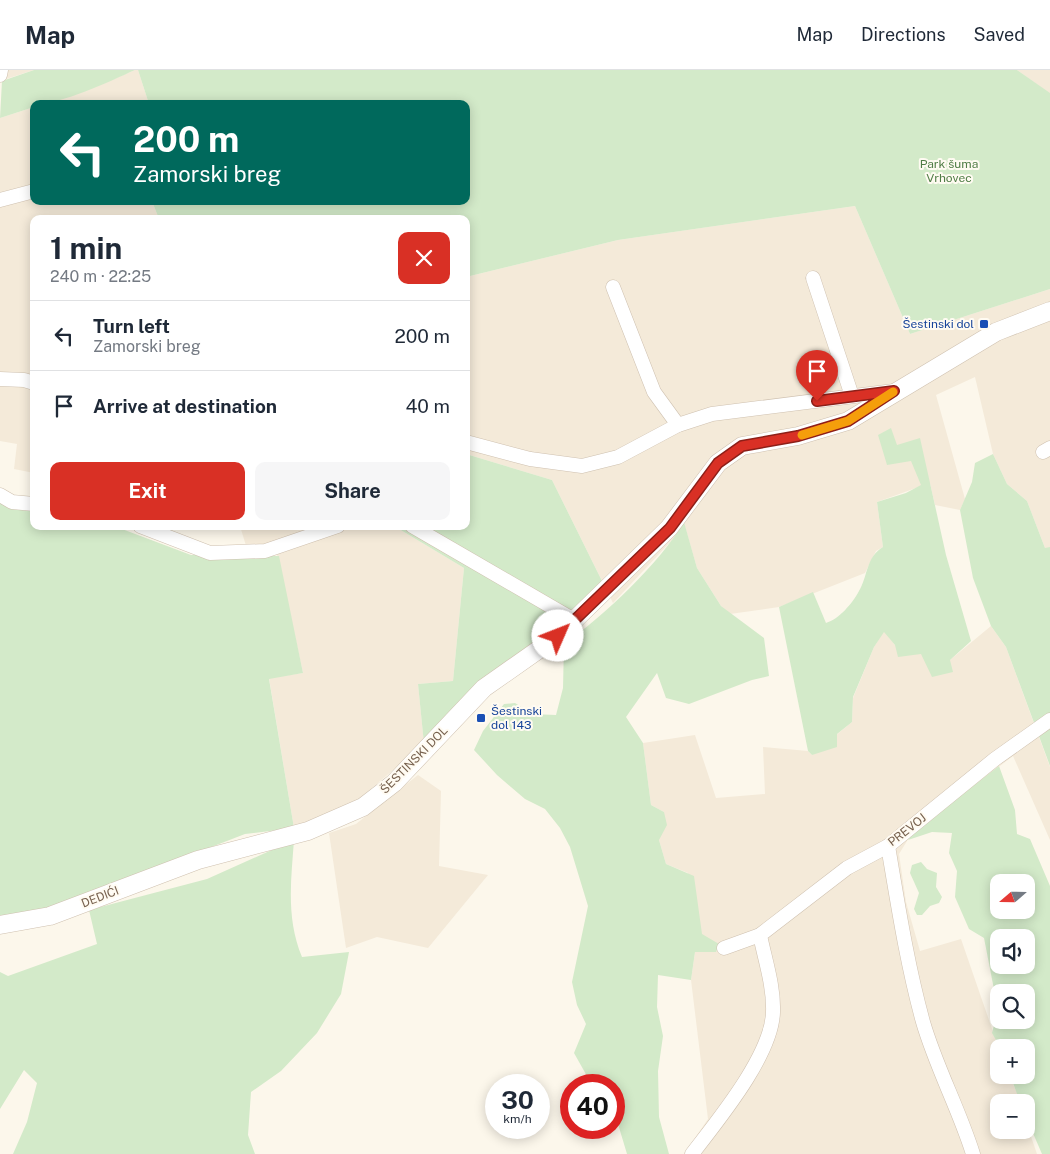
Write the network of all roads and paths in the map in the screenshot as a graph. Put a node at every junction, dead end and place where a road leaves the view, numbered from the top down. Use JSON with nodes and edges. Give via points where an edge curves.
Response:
{"nodes":[{"id":1,"x":2,"y":70,"type":"edge"},
{"id":2,"x":0,"y":75,"type":"edge"},
{"id":3,"x":30,"y":192,"type":"edge"},
{"id":4,"x":0,"y":200,"type":"edge"},
{"id":5,"x":814,"y":278,"type":"dead end"},
{"id":6,"x":613,"y":287,"type":"dead end"},
{"id":7,"x":1050,"y":311,"type":"edge"},
{"id":8,"x":0,"y":379,"type":"edge"},
{"id":9,"x":30,"y":382,"type":"edge"},
{"id":10,"x":894,"y":391,"type":"junction"},
{"id":11,"x":852,"y":396,"type":"junction"},
{"id":12,"x":678,"y":425,"type":"junction"},
{"id":13,"x":470,"y":443,"type":"edge"},
{"id":14,"x":0,"y":494,"type":"edge"},
{"id":15,"x":30,"y":504,"type":"edge"},
{"id":16,"x":150,"y":530,"type":"edge"},
{"id":17,"x":326,"y":530,"type":"edge"},
{"id":18,"x":419,"y":530,"type":"edge"},
{"id":19,"x":574,"y":620,"type":"junction"},
{"id":20,"x":1050,"y":720,"type":"edge"},
{"id":21,"x":888,"y":846,"type":"junction"},
{"id":22,"x":198,"y":860,"type":"joint"},
{"id":23,"x":0,"y":926,"type":"edge"},
{"id":24,"x":760,"y":936,"type":"junction"},
{"id":25,"x":724,"y":948,"type":"dead end"},
{"id":26,"x":692,"y":1154,"type":"edge"},
{"id":27,"x":973,"y":1154,"type":"edge"}],
"edges":[{"from":1,"to":2,"type":"street"},
{"from":3,"to":4,"type":"street"},
{"from":5,"to":11,"type":"street"},
{"from":6,"to":12,"type":"street","via":[[654,392]]},
{"from":7,"to":10,"type":"street","name":"ŠESTINSKI DOL","via":[[996,332]]},
{"from":8,"to":9,"type":"street"},
{"from":10,"to":11,"type":"street"},
{"from":10,"to":19,"type":"street","name":"ŠESTINSKI DOL","via":[[848,421],[798,436],[742,446],[734,451],[718,463],[670,528]]},
{"from":11,"to":12,"type":"street","via":[[712,414]]},
{"from":12,"to":13,"type":"street","via":[[618,457],[582,466],[530,459]]},
{"from":14,"to":15,"type":"street","via":[[12,502]]},
{"from":16,"to":17,"type":"street","via":[[210,553],[265,551]]},
{"from":18,"to":19,"type":"street"},
{"from":19,"to":22,"type":"street","name":"ŠESTINSKI DOL","via":[[558,636],[484,688],[394,783],[363,807],[308,832]]},
{"from":20,"to":21,"type":"street","name":"PREVOJ","via":[[995,759]]},
{"from":21,"to":24,"type":"street","name":"PREVOJ","via":[[847,868]]},
{"from":21,"to":27,"type":"street","via":[[923,1022]]},
{"from":22,"to":23,"type":"street","name":"DEDIĆI","via":[[50,916]]},
{"from":24,"to":25,"type":"street","name":"PREVOJ"},
{"from":24,"to":26,"type":"street","via":[[773,1000],[770,1029],[747,1077]]}]}
